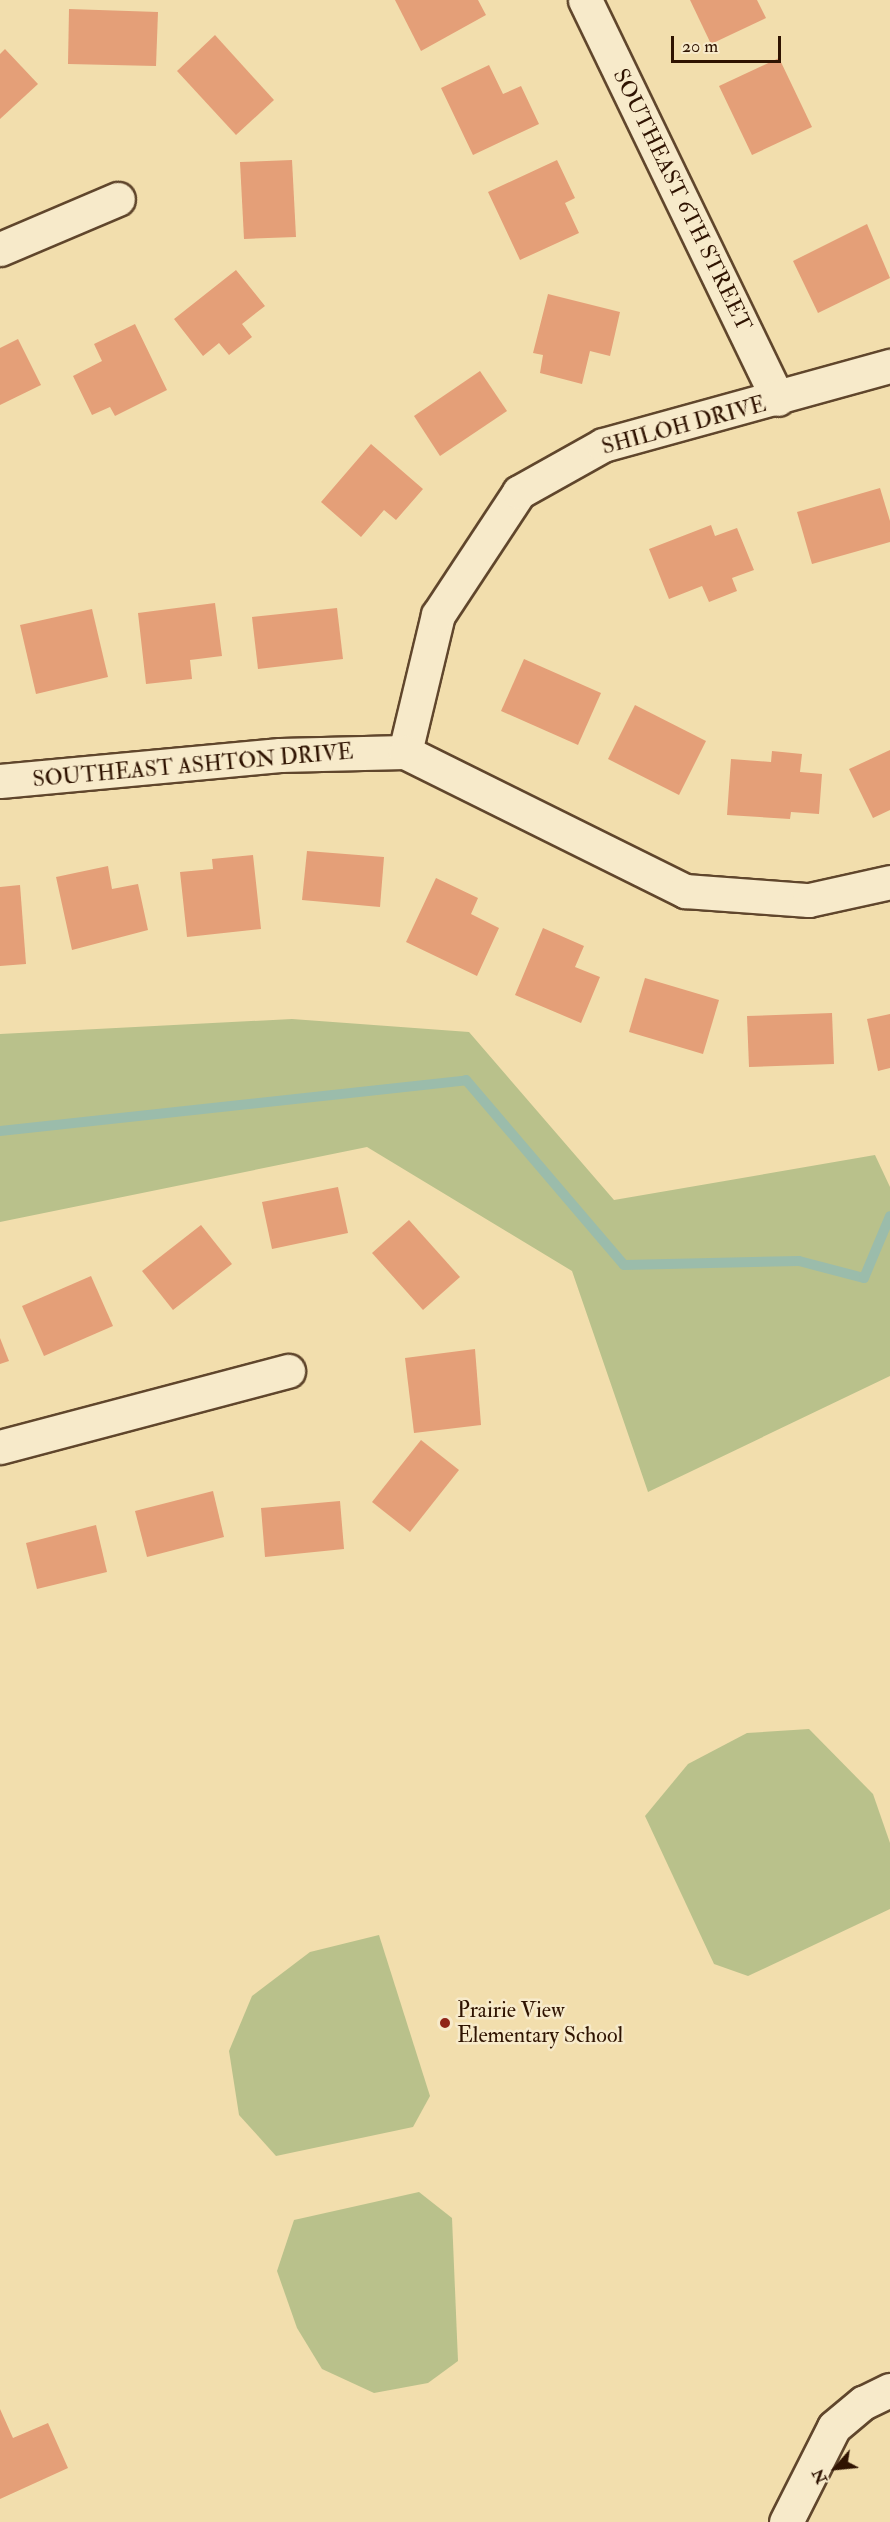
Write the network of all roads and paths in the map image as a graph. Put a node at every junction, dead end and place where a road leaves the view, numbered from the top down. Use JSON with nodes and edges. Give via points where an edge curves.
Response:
{"nodes":[{"id":1,"x":585,"y":0,"type":"edge"},
{"id":2,"x":118,"y":199,"type":"dead end"},
{"id":3,"x":0,"y":249,"type":"edge"},
{"id":4,"x":890,"y":366,"type":"edge"},
{"id":5,"x":778,"y":399,"type":"junction"},
{"id":6,"x":405,"y":752,"type":"junction"},
{"id":7,"x":0,"y":781,"type":"edge"},
{"id":8,"x":890,"y":882,"type":"edge"},
{"id":9,"x":288,"y":1371,"type":"dead end"},
{"id":10,"x":0,"y":1447,"type":"edge"},
{"id":11,"x":887,"y":2398,"type":"edge"},
{"id":12,"x":786,"y":2522,"type":"edge"}],
"edges":[{"from":1,"to":5,"type":"street","name":"SOUTHEAST 6TH STREET"},
{"from":2,"to":3,"type":"street"},
{"from":4,"to":5,"type":"street","name":"SHILOH DRIVE"},
{"from":5,"to":6,"type":"street","name":"SHILOH DRIVE","via":[[603,445],[519,492],[438,615]]},
{"from":6,"to":7,"type":"street","name":"SOUTHEAST ASHTON DRIVE","via":[[279,755]]},
{"from":6,"to":8,"type":"street","name":"SOUTHEAST ASHTON DRIVE","via":[[685,891],[808,900]]},
{"from":9,"to":10,"type":"street"},
{"from":11,"to":12,"type":"street","via":[[863,2403],[834,2427]]}]}
